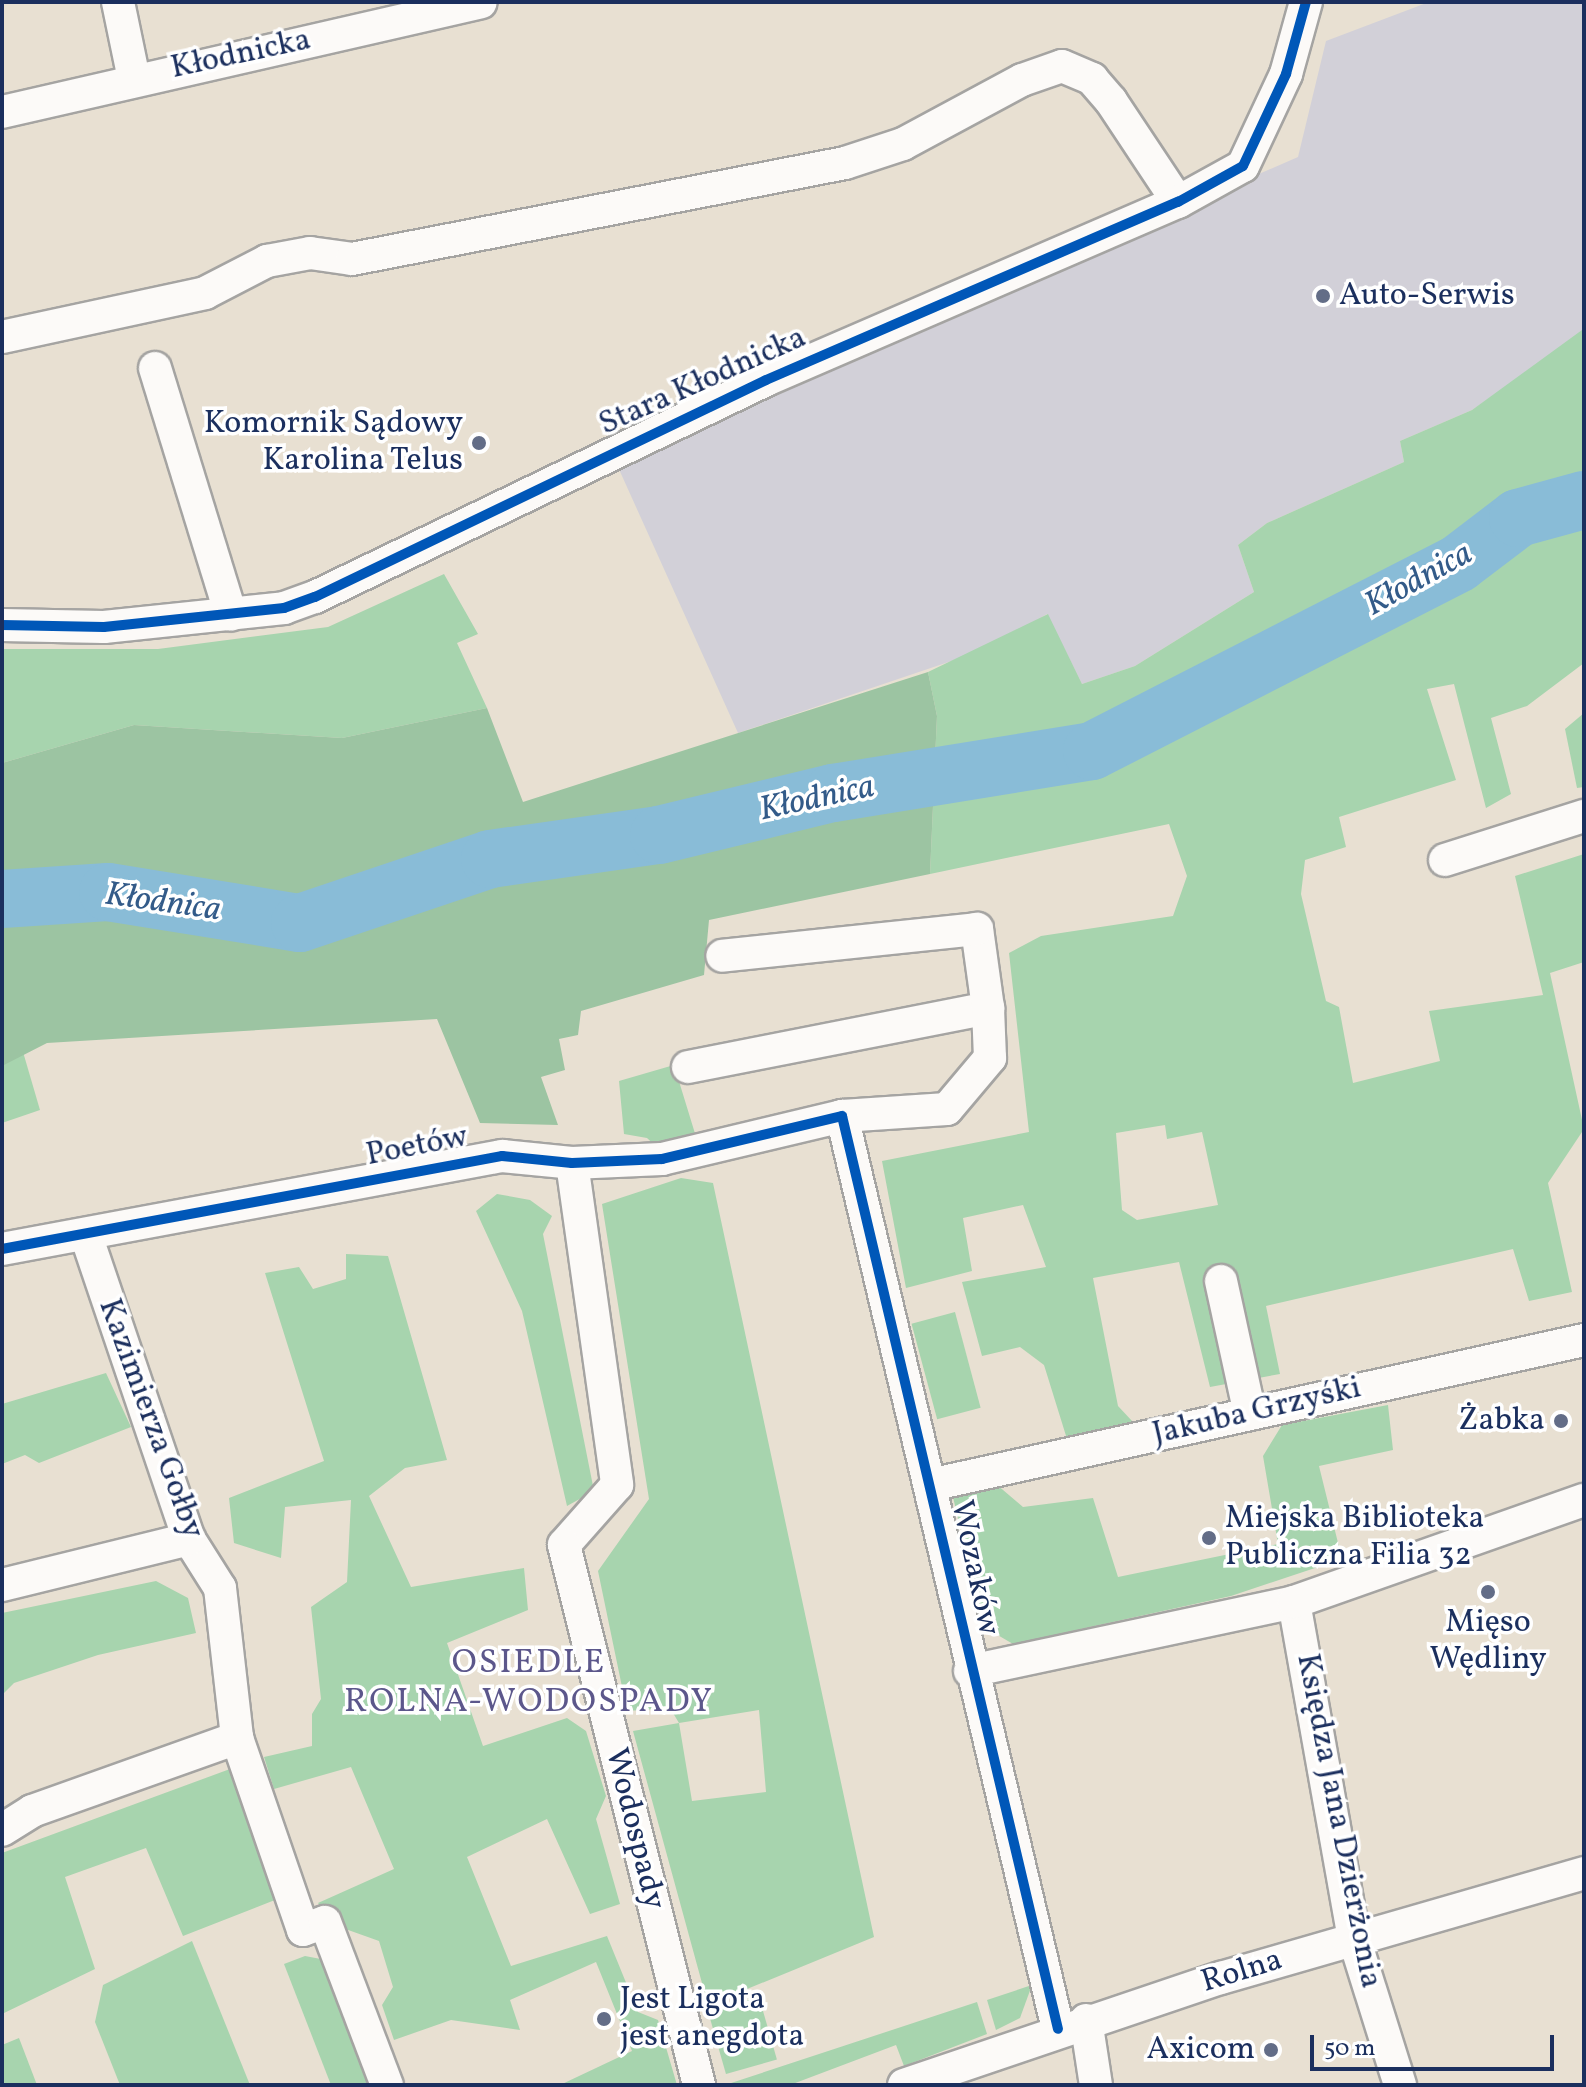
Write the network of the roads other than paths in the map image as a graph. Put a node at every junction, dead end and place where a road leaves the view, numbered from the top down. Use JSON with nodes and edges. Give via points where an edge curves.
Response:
{"nodes":[{"id":1,"x":118,"y":2,"type":"edge"},
{"id":2,"x":481,"y":2,"type":"edge"},
{"id":3,"x":1306,"y":2,"type":"edge"},
{"id":4,"x":134,"y":79,"type":"junction"},
{"id":5,"x":2,"y":112,"type":"edge"},
{"id":6,"x":1178,"y":202,"type":"junction"},
{"id":7,"x":2,"y":337,"type":"edge"},
{"id":8,"x":155,"y":368,"type":"dead end"},
{"id":9,"x":231,"y":615,"type":"junction"},
{"id":10,"x":2,"y":625,"type":"edge"},
{"id":11,"x":1584,"y":816,"type":"edge"},
{"id":12,"x":1445,"y":860,"type":"dead end"},
{"id":13,"x":722,"y":956,"type":"dead end"},
{"id":14,"x":988,"y":1008,"type":"junction"},
{"id":15,"x":688,"y":1067,"type":"dead end"},
{"id":16,"x":842,"y":1116,"type":"junction"},
{"id":17,"x":572,"y":1163,"type":"junction"},
{"id":18,"x":87,"y":1238,"type":"junction"},
{"id":19,"x":2,"y":1249,"type":"edge"},
{"id":20,"x":1221,"y":1281,"type":"dead end"},
{"id":21,"x":1584,"y":1340,"type":"edge"},
{"id":22,"x":1250,"y":1414,"type":"junction"},
{"id":23,"x":930,"y":1485,"type":"junction"},
{"id":24,"x":1584,"y":1500,"type":"edge"},
{"id":25,"x":189,"y":1539,"type":"junction"},
{"id":26,"x":2,"y":1585,"type":"edge"},
{"id":27,"x":1294,"y":1602,"type":"junction"},
{"id":28,"x":970,"y":1671,"type":"junction"},
{"id":29,"x":237,"y":1738,"type":"junction"},
{"id":30,"x":2,"y":1830,"type":"edge"},
{"id":31,"x":1584,"y":1873,"type":"edge"},
{"id":32,"x":1354,"y":1938,"type":"junction"},
{"id":33,"x":1072,"y":2025,"type":"junction"},
{"id":34,"x":387,"y":2085,"type":"edge"},
{"id":35,"x":699,"y":2085,"type":"edge"},
{"id":36,"x":904,"y":2085,"type":"edge"},
{"id":37,"x":1096,"y":2085,"type":"edge"},
{"id":38,"x":1400,"y":2085,"type":"edge"}],
"edges":[{"from":1,"to":4,"type":"street"},
{"from":2,"to":4,"type":"street","name":"Kłodnicka"},
{"from":3,"to":6,"type":"street","name":"Stara Kłodnicka","via":[[1264,132],[1243,166]]},
{"from":4,"to":5,"type":"street","name":"Kłodnicka"},
{"from":6,"to":7,"type":"street","via":[[1111,101],[1092,79],[1062,66],[903,144],[845,163],[352,259],[310,253],[267,261],[205,293]]},
{"from":6,"to":9,"type":"street","name":"Stara Kłodnicka","via":[[766,380],[315,597]]},
{"from":8,"to":9,"type":"street"},
{"from":9,"to":10,"type":"street","name":"Stara Kłodnicka","via":[[104,627]]},
{"from":11,"to":12,"type":"street"},
{"from":13,"to":14,"type":"street","name":"Poetów","via":[[977,929]]},
{"from":14,"to":15,"type":"street"},
{"from":14,"to":16,"type":"street","name":"Poetów","via":[[990,1058],[947,1109]]},
{"from":16,"to":17,"type":"street","name":"Poetów","via":[[662,1159]]},
{"from":16,"to":23,"type":"street","name":"Wozaków"},
{"from":17,"to":18,"type":"street","name":"Poetów","via":[[502,1156]]},
{"from":17,"to":35,"type":"street","name":"Wodospady","via":[[617,1485],[564,1545]]},
{"from":18,"to":19,"type":"street","name":"Poetów"},
{"from":18,"to":25,"type":"street","name":"Kazimierza Gołby"},
{"from":20,"to":22,"type":"street"},
{"from":21,"to":22,"type":"street","name":"Jakuba Grzyśki"},
{"from":22,"to":23,"type":"street","name":"Jakuba Grzyśki"},
{"from":23,"to":28,"type":"street","name":"Wozaków"},
{"from":24,"to":27,"type":"street"},
{"from":25,"to":26,"type":"street"},
{"from":25,"to":29,"type":"street","name":"Kazimierza Gołby","via":[[220,1588]]},
{"from":27,"to":28,"type":"street"},
{"from":27,"to":32,"type":"street","name":"Księdza Jana Dzierżonia"},
{"from":28,"to":33,"type":"street","name":"Wozaków"},
{"from":29,"to":30,"type":"street","via":[[32,1811]]},
{"from":29,"to":34,"type":"street","name":"Kazimierza Gołby","via":[[303,1930],[325,1922]]},
{"from":31,"to":32,"type":"street","name":"Rolna"},
{"from":32,"to":33,"type":"street","name":"Rolna"},
{"from":32,"to":38,"type":"street","name":"Księdza Jana Dzierżonia"},
{"from":33,"to":36,"type":"street","name":"Rolna"},
{"from":33,"to":37,"type":"street","name":"Wozaków"}]}
